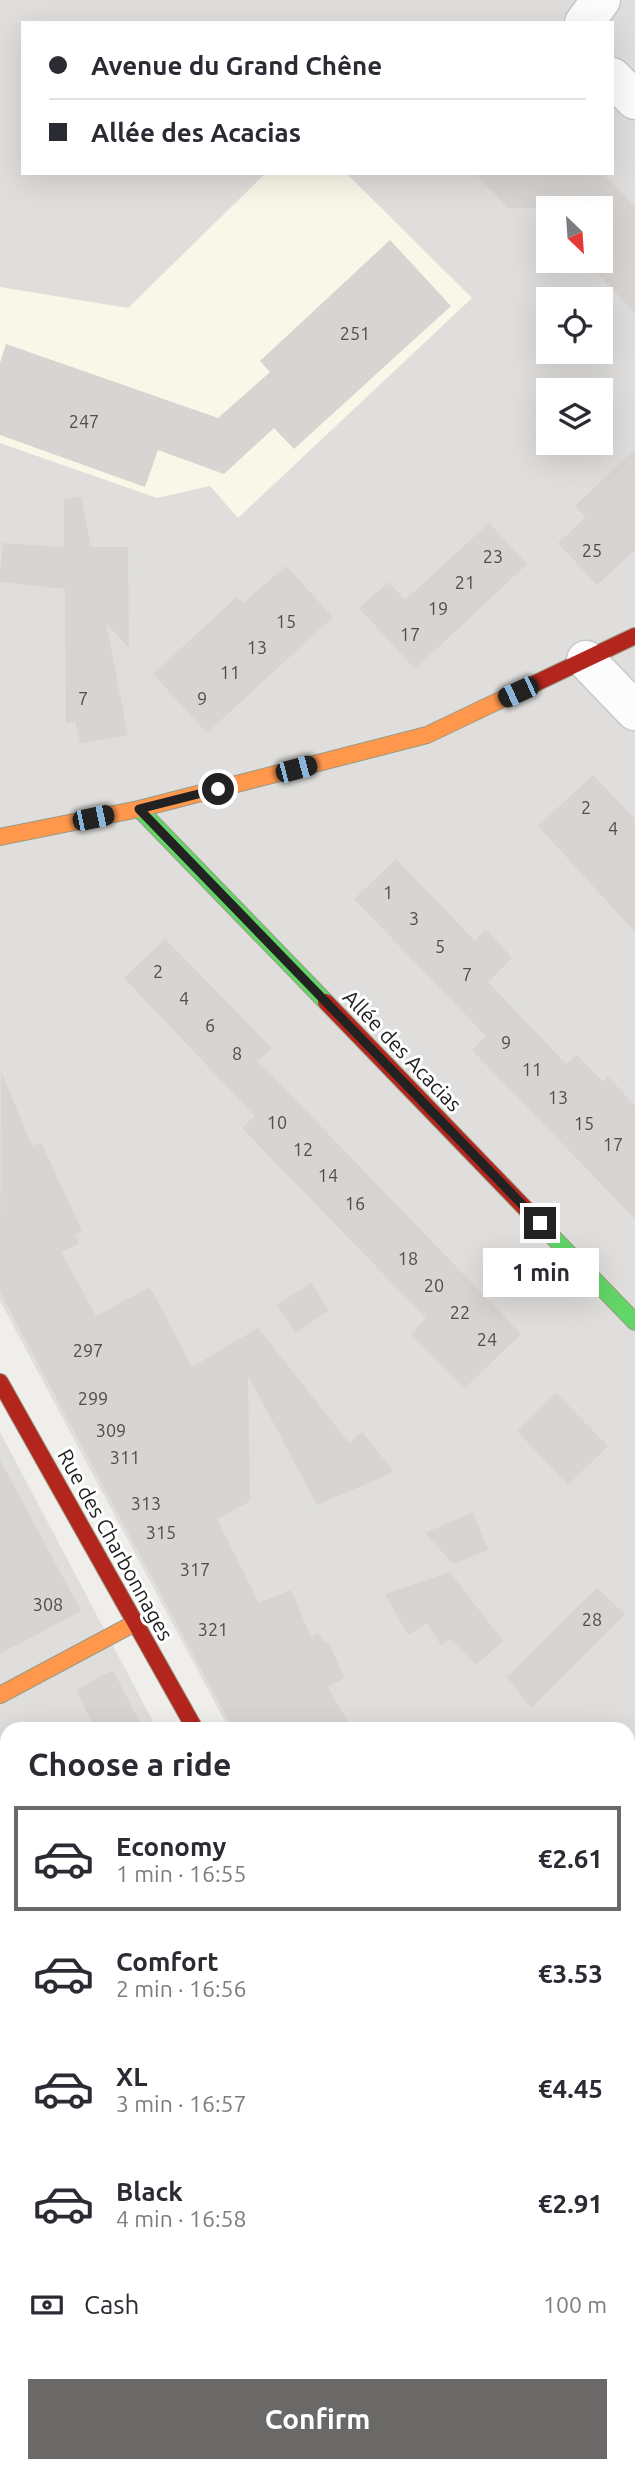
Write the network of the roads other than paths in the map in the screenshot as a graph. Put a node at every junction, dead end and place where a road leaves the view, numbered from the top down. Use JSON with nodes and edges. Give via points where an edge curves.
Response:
{"nodes":[{"id":1,"x":601,"y":0,"type":"edge"},
{"id":2,"x":585,"y":21,"type":"edge"},
{"id":3,"x":614,"y":79,"type":"edge"},
{"id":4,"x":635,"y":100,"type":"edge"},
{"id":5,"x":635,"y":636,"type":"edge"},
{"id":6,"x":586,"y":660,"type":"junction"},
{"id":7,"x":635,"y":711,"type":"edge"},
{"id":8,"x":139,"y":809,"type":"junction"},
{"id":9,"x":0,"y":837,"type":"edge"},
{"id":10,"x":635,"y":1322,"type":"edge"},
{"id":11,"x":0,"y":1382,"type":"edge"},
{"id":12,"x":134,"y":1624,"type":"junction"},
{"id":13,"x":0,"y":1695,"type":"edge"},
{"id":14,"x":191,"y":1722,"type":"edge"}],
"edges":[{"from":1,"to":2,"type":"street"},
{"from":3,"to":4,"type":"street"},
{"from":5,"to":6,"type":"street"},
{"from":6,"to":7,"type":"street"},
{"from":6,"to":8,"type":"street","via":[[427,735]]},
{"from":8,"to":9,"type":"street"},
{"from":8,"to":10,"type":"street","name":"Allée des Acacias"},
{"from":11,"to":12,"type":"street","name":"Rue des Charbonnages"},
{"from":12,"to":13,"type":"street"},
{"from":12,"to":14,"type":"street","name":"Rue des Charbonnages"}]}
